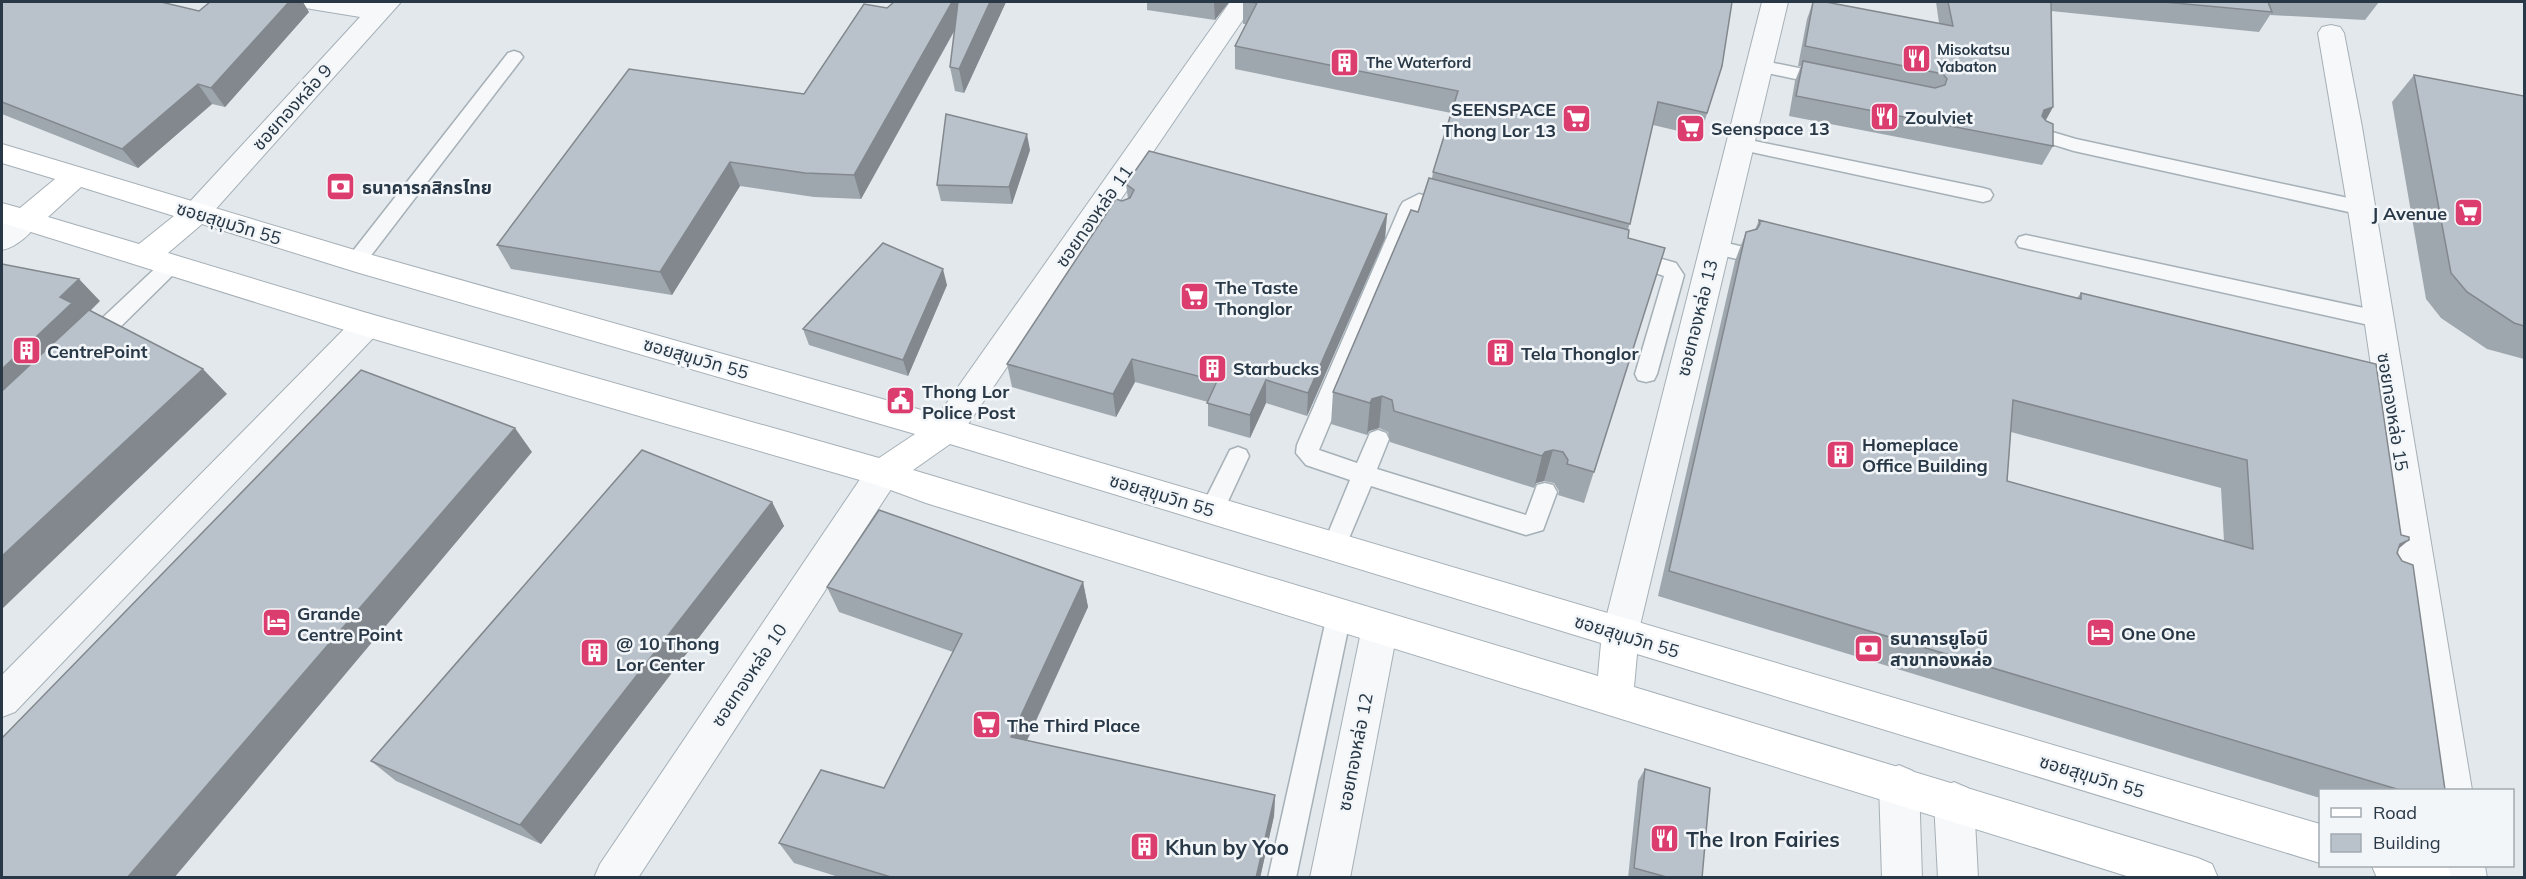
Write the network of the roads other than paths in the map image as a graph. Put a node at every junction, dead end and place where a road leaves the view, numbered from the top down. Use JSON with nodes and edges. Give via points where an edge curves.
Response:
{"nodes":[{"id":1,"x":308,"y":2,"type":"edge"},
{"id":2,"x":1242,"y":2,"type":"edge"},
{"id":3,"x":1775,"y":2,"type":"edge"},
{"id":4,"x":383,"y":7,"type":"edge"},
{"id":5,"x":2331,"y":33,"type":"dead end"},
{"id":6,"x":514,"y":57,"type":"dead end"},
{"id":7,"x":1759,"y":66,"type":"junction"},
{"id":8,"x":1847,"y":83,"type":"edge"},
{"id":9,"x":2042,"y":135,"type":"edge"},
{"id":10,"x":1740,"y":144,"type":"junction"},
{"id":11,"x":2,"y":153,"type":"edge"},
{"id":12,"x":76,"y":176,"type":"junction"},
{"id":13,"x":1983,"y":195,"type":"dead end"},
{"id":14,"x":2362,"y":208,"type":"junction"},
{"id":15,"x":196,"y":213,"type":"junction"},
{"id":16,"x":1466,"y":213,"type":"edge"},
{"id":17,"x":13,"y":216,"type":"edge"},
{"id":18,"x":2,"y":240,"type":"edge"},
{"id":19,"x":2026,"y":242,"type":"dead end"},
{"id":20,"x":1615,"y":253,"type":"edge"},
{"id":21,"x":157,"y":261,"type":"junction"},
{"id":22,"x":356,"y":261,"type":"junction"},
{"id":23,"x":2378,"y":320,"type":"junction"},
{"id":24,"x":367,"y":325,"type":"junction"},
{"id":25,"x":78,"y":355,"type":"edge"},
{"id":26,"x":1647,"y":374,"type":"dead end"},
{"id":27,"x":945,"y":430,"type":"junction"},
{"id":28,"x":1378,"y":439,"type":"edge"},
{"id":29,"x":1238,"y":456,"type":"dead end"},
{"id":30,"x":883,"y":473,"type":"junction"},
{"id":31,"x":1363,"y":474,"type":"junction"},
{"id":32,"x":1545,"y":492,"type":"edge"},
{"id":33,"x":1212,"y":510,"type":"junction"},
{"id":34,"x":1334,"y":548,"type":"junction"},
{"id":35,"x":1339,"y":615,"type":"junction"},
{"id":36,"x":1380,"y":627,"type":"junction"},
{"id":37,"x":1620,"y":634,"type":"junction"},
{"id":38,"x":1615,"y":697,"type":"junction"},
{"id":39,"x":2,"y":700,"type":"edge"},
{"id":40,"x":1899,"y":784,"type":"junction"},
{"id":41,"x":2453,"y":789,"type":"edge"},
{"id":42,"x":1954,"y":801,"type":"junction"},
{"id":43,"x":2319,"y":844,"type":"edge"},
{"id":44,"x":2395,"y":867,"type":"edge"},
{"id":45,"x":614,"y":878,"type":"edge"},
{"id":46,"x":1282,"y":878,"type":"edge"},
{"id":47,"x":1330,"y":878,"type":"edge"},
{"id":48,"x":1902,"y":878,"type":"edge"},
{"id":49,"x":1958,"y":878,"type":"edge"},
{"id":50,"x":2199,"y":878,"type":"edge"},
{"id":51,"x":2432,"y":878,"type":"edge"}],
"edges":[{"from":1,"to":4,"type":"street"},
{"from":2,"to":27,"type":"street","name":"ซอยทองหล่อ 11","via":[[1109,212]]},
{"from":3,"to":7,"type":"street","name":"ซอยทองหล่อ 13"},
{"from":4,"to":15,"type":"street","name":"ซอยทองหล่อ 9"},
{"from":5,"to":14,"type":"street","name":"ซอยทองหล่อ 15"},
{"from":6,"to":22,"type":"lane"},
{"from":7,"to":8,"type":"lane"},
{"from":7,"to":10,"type":"street","name":"ซอยทองหล่อ 13"},
{"from":9,"to":14,"type":"lane"},
{"from":10,"to":13,"type":"lane"},
{"from":10,"to":37,"type":"street","name":"ซอยทองหล่อ 13","via":[[1725,250]]},
{"from":11,"to":12,"type":"main road","name":"ซอยสุขุมวิท 55"},
{"from":12,"to":15,"type":"main road","name":"ซอยสุขุมวิท 55"},
{"from":12,"to":17,"type":"main road"},
{"from":14,"to":23,"type":"street","name":"ซอยทองหล่อ 15"},
{"from":15,"to":21,"type":"main road"},
{"from":15,"to":22,"type":"main road","name":"ซอยสุขุมวิท 55"},
{"from":16,"to":31,"type":"lane","via":[[1423,201],[1412,204],[1306,450],[1310,457]]},
{"from":17,"to":18,"type":"street"},
{"from":17,"to":21,"type":"main road"},
{"from":19,"to":23,"type":"lane"},
{"from":20,"to":26,"type":"lane","via":[[1670,268],[1674,275]]},
{"from":21,"to":24,"type":"main road"},
{"from":21,"to":25,"type":"lane"},
{"from":22,"to":27,"type":"main road","name":"ซอยสุขุมวิท 55"},
{"from":23,"to":41,"type":"street","name":"ซอยทองหล่อ 15","via":[[2410,586]]},
{"from":24,"to":30,"type":"main road"},
{"from":24,"to":39,"type":"street"},
{"from":27,"to":30,"type":"main road"},
{"from":27,"to":33,"type":"main road","name":"ซอยสุขุมวิท 55"},
{"from":28,"to":31,"type":"lane"},
{"from":29,"to":33,"type":"lane"},
{"from":30,"to":35,"type":"main road"},
{"from":30,"to":45,"type":"street","name":"ซอยทองหล่อ 10"},
{"from":31,"to":32,"type":"lane","via":[[1526,525],[1534,523]]},
{"from":31,"to":34,"type":"lane"},
{"from":33,"to":34,"type":"main road","name":"ซอยสุขุมวิท 55"},
{"from":34,"to":37,"type":"main road","name":"ซอยสุขุมวิท 55"},
{"from":35,"to":36,"type":"main road"},
{"from":35,"to":46,"type":"lane"},
{"from":36,"to":38,"type":"main road"},
{"from":36,"to":47,"type":"street","name":"ซอยทองหล่อ 12"},
{"from":37,"to":38,"type":"main road"},
{"from":37,"to":43,"type":"main road","name":"ซอยสุขุมวิท 55"},
{"from":38,"to":40,"type":"main road"},
{"from":40,"to":42,"type":"main road"},
{"from":40,"to":48,"type":"street"},
{"from":42,"to":49,"type":"street"},
{"from":42,"to":50,"type":"main road"},
{"from":44,"to":51,"type":"main road"}]}
